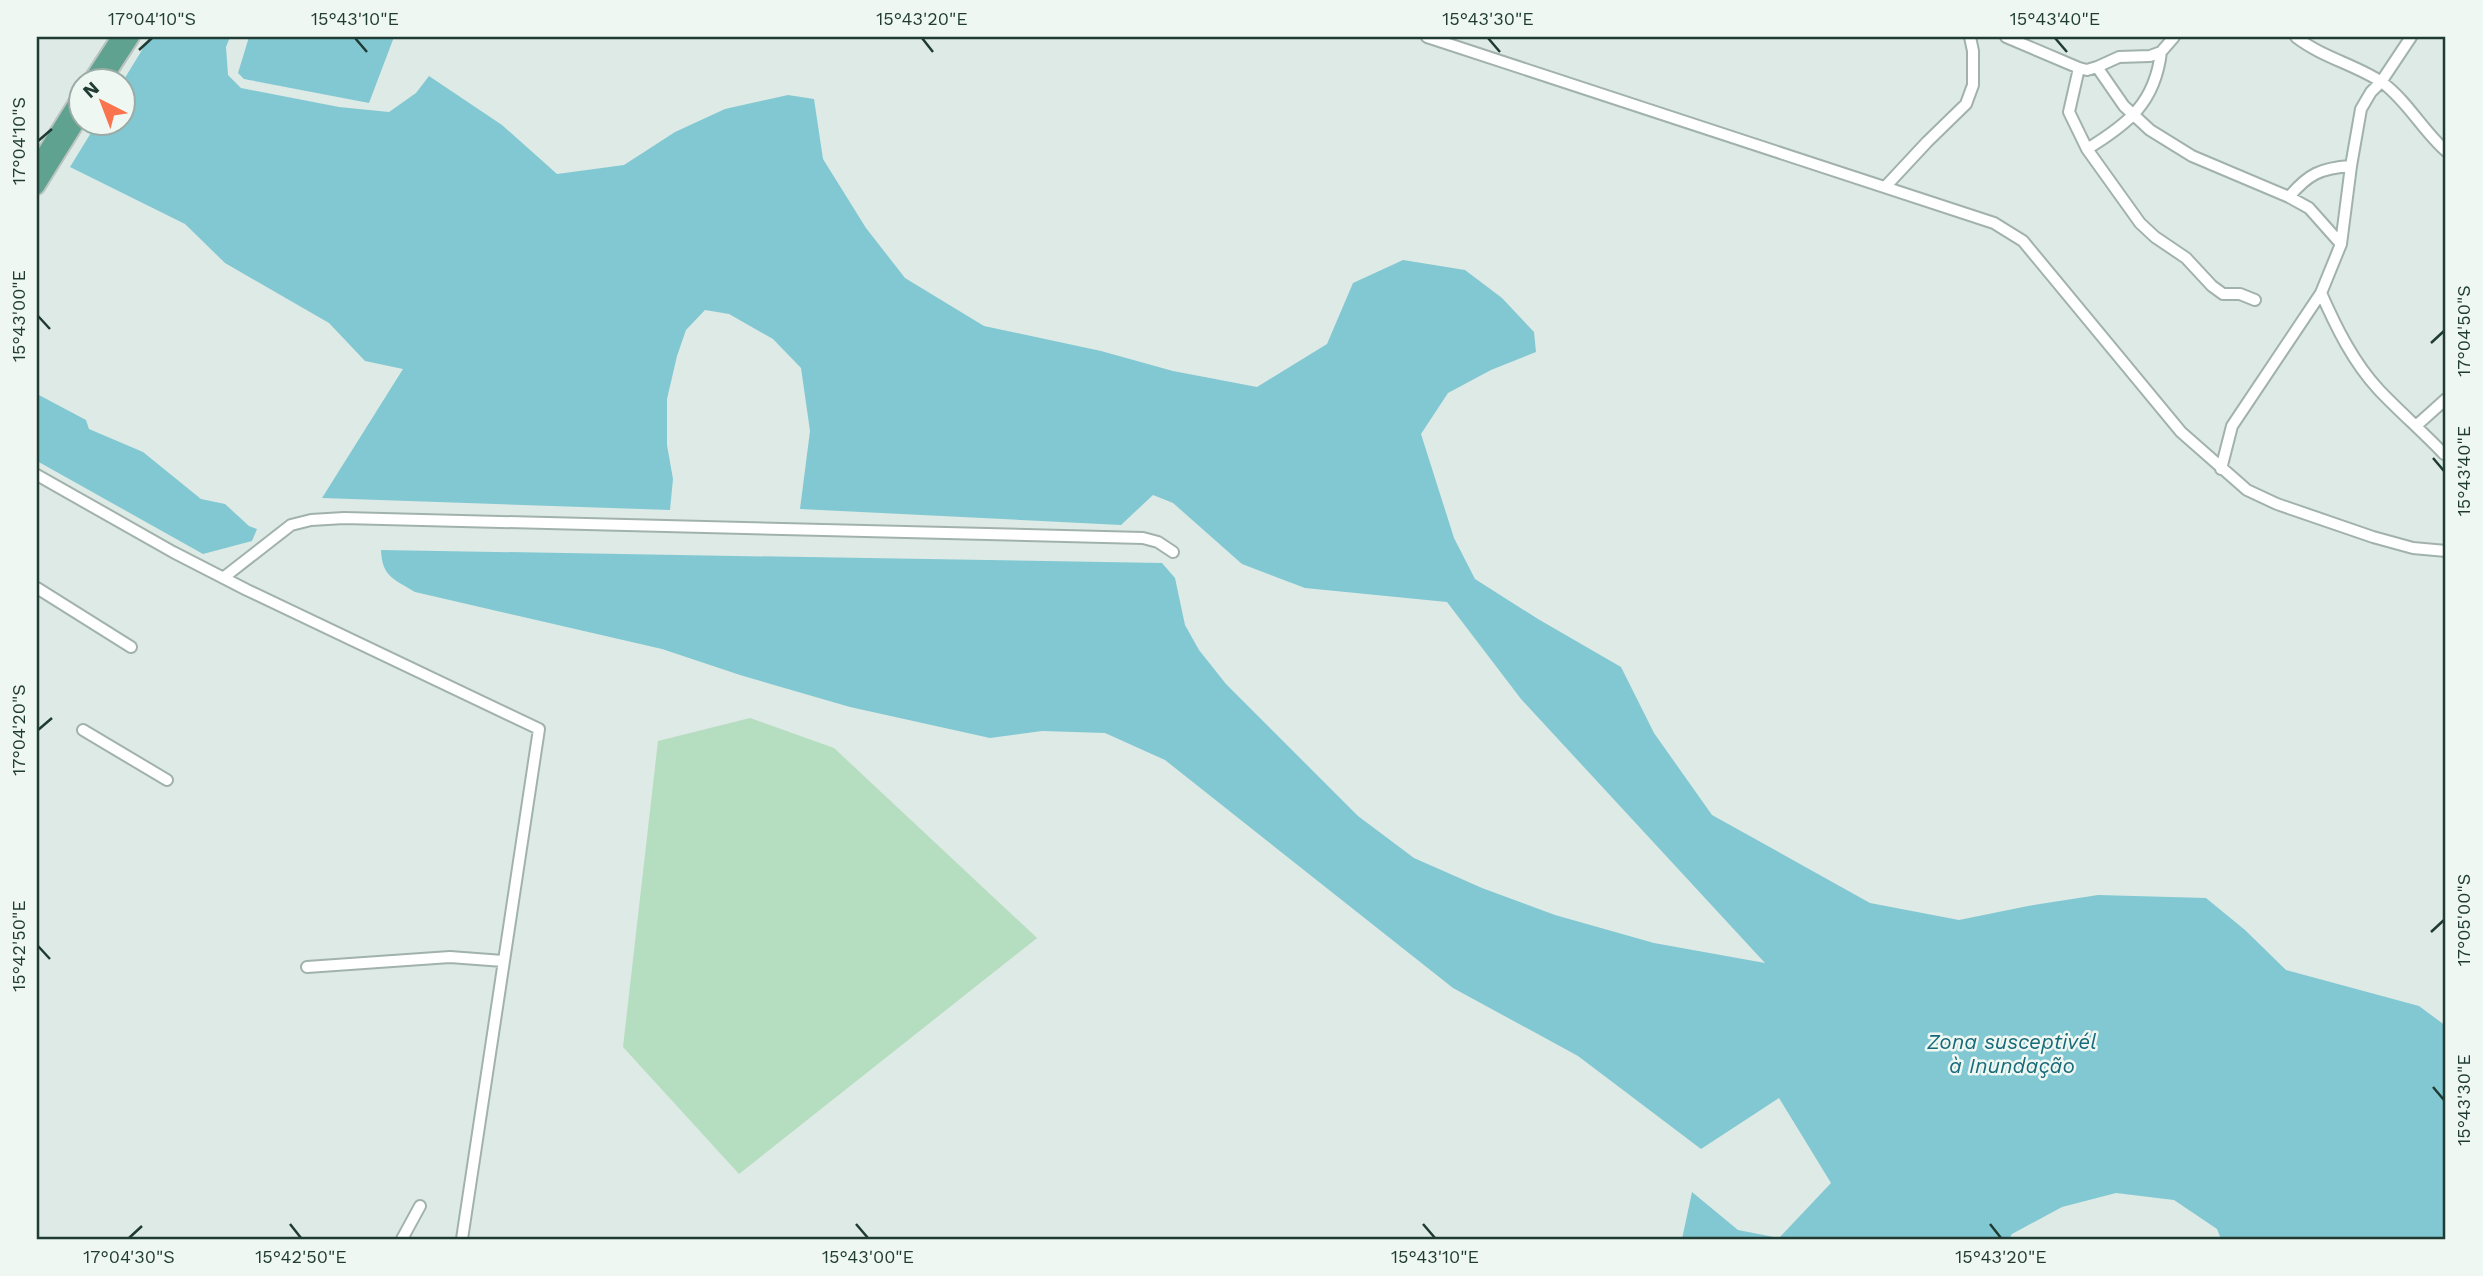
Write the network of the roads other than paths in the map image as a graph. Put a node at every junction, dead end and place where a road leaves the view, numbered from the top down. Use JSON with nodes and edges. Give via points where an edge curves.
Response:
{"nodes":[{"id":1,"x":118,"y":37,"type":"edge"},
{"id":2,"x":132,"y":37,"type":"edge"},
{"id":3,"x":1427,"y":37,"type":"edge"},
{"id":4,"x":1970,"y":37,"type":"edge"},
{"id":5,"x":2006,"y":37,"type":"edge"},
{"id":6,"x":2174,"y":37,"type":"edge"},
{"id":7,"x":2296,"y":37,"type":"edge"},
{"id":8,"x":2411,"y":37,"type":"edge"},
{"id":9,"x":2161,"y":52,"type":"junction"},
{"id":10,"x":100,"y":66,"type":"edge"},
{"id":11,"x":113,"y":66,"type":"edge"},
{"id":12,"x":2097,"y":67,"type":"junction"},
{"id":13,"x":2079,"y":68,"type":"junction"},
{"id":14,"x":2381,"y":82,"type":"junction"},
{"id":15,"x":2135,"y":116,"type":"junction"},
{"id":16,"x":66,"y":118,"type":"edge"},
{"id":17,"x":69,"y":136,"type":"edge"},
{"id":18,"x":2087,"y":149,"type":"junction"},
{"id":19,"x":2446,"y":151,"type":"edge"},
{"id":20,"x":37,"y":165,"type":"edge"},
{"id":21,"x":2351,"y":166,"type":"junction"},
{"id":22,"x":1886,"y":186,"type":"junction"},
{"id":23,"x":37,"y":187,"type":"edge"},
{"id":24,"x":2289,"y":197,"type":"junction"},
{"id":25,"x":2341,"y":244,"type":"junction"},
{"id":26,"x":2321,"y":293,"type":"junction"},
{"id":27,"x":2255,"y":300,"type":"dead end"},
{"id":28,"x":2446,"y":399,"type":"edge"},
{"id":29,"x":2417,"y":425,"type":"junction"},
{"id":30,"x":2444,"y":454,"type":"dead end"},
{"id":31,"x":2221,"y":469,"type":"junction"},
{"id":32,"x":37,"y":475,"type":"edge"},
{"id":33,"x":2446,"y":551,"type":"edge"},
{"id":34,"x":1173,"y":552,"type":"dead end"},
{"id":35,"x":223,"y":578,"type":"junction"},
{"id":36,"x":37,"y":588,"type":"edge"},
{"id":37,"x":131,"y":647,"type":"dead end"},
{"id":38,"x":83,"y":730,"type":"dead end"},
{"id":39,"x":167,"y":780,"type":"dead end"},
{"id":40,"x":503,"y":961,"type":"junction"},
{"id":41,"x":307,"y":967,"type":"dead end"},
{"id":42,"x":420,"y":1206,"type":"dead end"},
{"id":43,"x":402,"y":1239,"type":"edge"},
{"id":44,"x":463,"y":1239,"type":"edge"}],
"edges":[{"from":1,"to":10,"type":"main road"},
{"from":2,"to":11,"type":"main road"},
{"from":3,"to":22,"type":"street"},
{"from":4,"to":22,"type":"street","via":[[1973,85],[1966,104]]},
{"from":5,"to":13,"type":"street"},
{"from":6,"to":9,"type":"street"},
{"from":7,"to":14,"type":"street"},
{"from":8,"to":14,"type":"street"},
{"from":9,"to":12,"type":"street","via":[[2119,57]]},
{"from":9,"to":15,"type":"street","via":[[2159,69]]},
{"from":12,"to":13,"type":"street"},
{"from":12,"to":15,"type":"street"},
{"from":13,"to":18,"type":"street","via":[[2069,112]]},
{"from":14,"to":19,"type":"street"},
{"from":14,"to":21,"type":"street","via":[[2361,109]]},
{"from":15,"to":18,"type":"street"},
{"from":15,"to":24,"type":"street","via":[[2192,156]]},
{"from":16,"to":20,"type":"main road"},
{"from":17,"to":23,"type":"main road"},
{"from":18,"to":27,"type":"street","via":[[2155,237],[2186,258],[2223,294]]},
{"from":21,"to":24,"type":"street","via":[[2316,173]]},
{"from":21,"to":25,"type":"street"},
{"from":22,"to":31,"type":"street","via":[[1994,223],[2023,241],[2180,432]]},
{"from":24,"to":25,"type":"street","via":[[2309,208]]},
{"from":25,"to":26,"type":"street"},
{"from":26,"to":29,"type":"street","via":[[2354,357]]},
{"from":26,"to":31,"type":"street","via":[[2232,426]]},
{"from":28,"to":29,"type":"street"},
{"from":29,"to":30,"type":"street"},
{"from":31,"to":33,"type":"street","via":[[2277,504],[2400,545]]},
{"from":32,"to":35,"type":"street"},
{"from":34,"to":35,"type":"street","via":[[1143,538],[344,518],[291,525]]},
{"from":35,"to":40,"type":"street","via":[[539,729]]},
{"from":36,"to":37,"type":"street"},
{"from":38,"to":39,"type":"street"},
{"from":40,"to":41,"type":"street","via":[[450,957]]},
{"from":40,"to":44,"type":"street"},
{"from":42,"to":43,"type":"street"}]}
